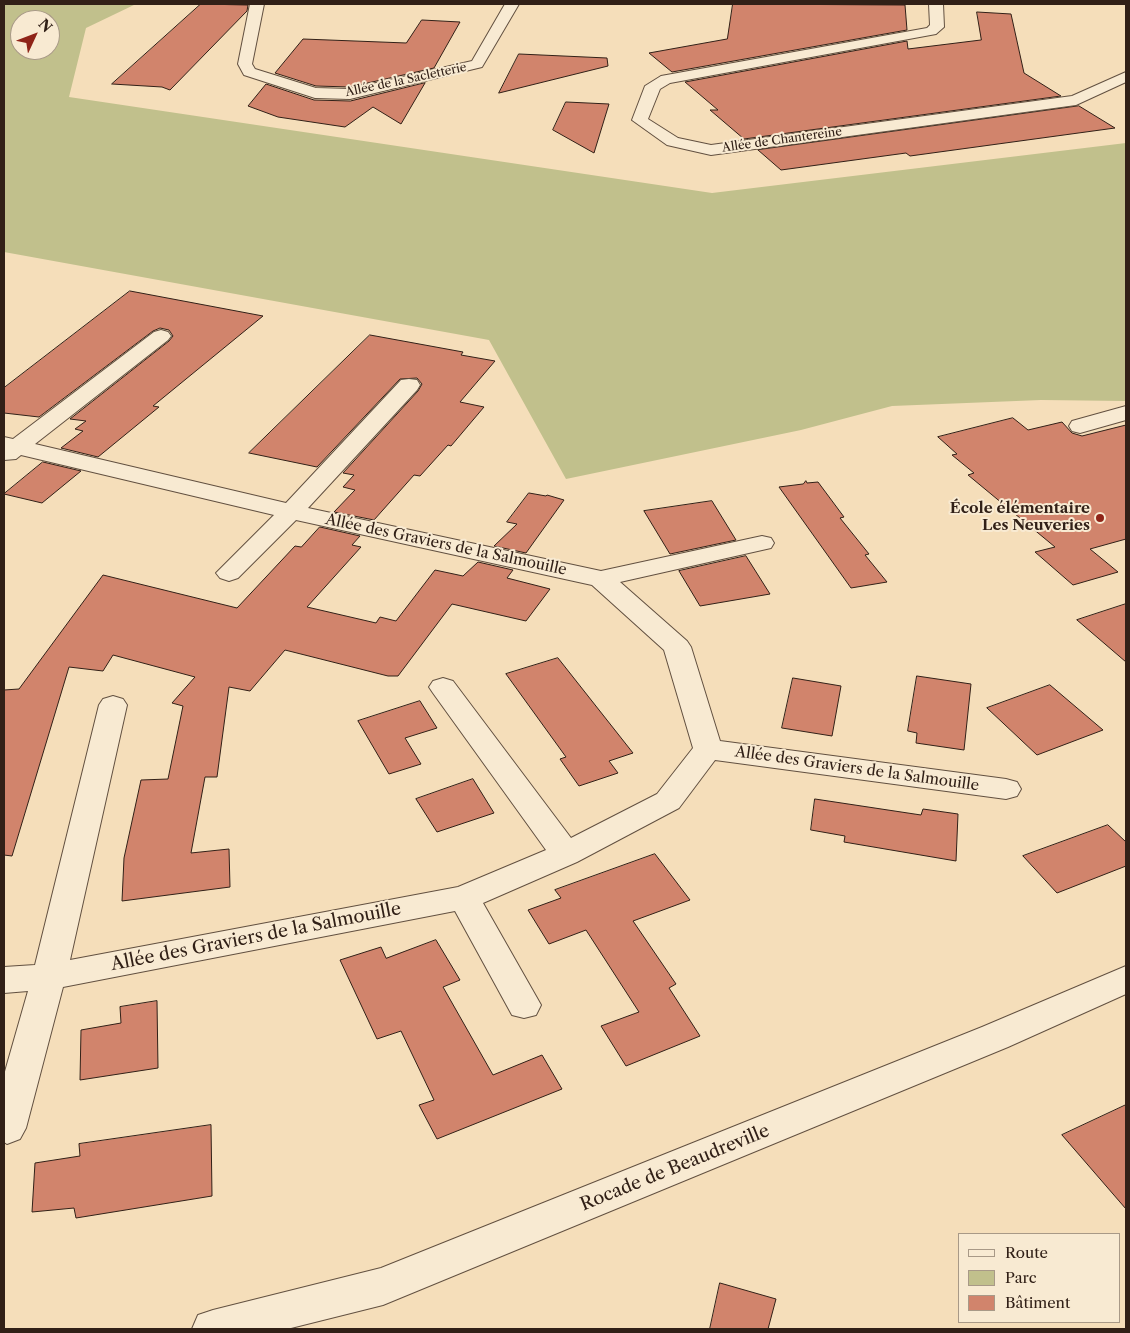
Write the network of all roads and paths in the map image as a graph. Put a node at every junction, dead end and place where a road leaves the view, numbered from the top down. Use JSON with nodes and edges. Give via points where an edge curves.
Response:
{"nodes":[{"id":1,"x":257,"y":4,"type":"edge"},
{"id":2,"x":512,"y":4,"type":"edge"},
{"id":3,"x":936,"y":4,"type":"edge"},
{"id":4,"x":1126,"y":76,"type":"edge"},
{"id":5,"x":161,"y":336,"type":"dead end"},
{"id":6,"x":409,"y":385,"type":"dead end"},
{"id":7,"x":1126,"y":413,"type":"edge"},
{"id":8,"x":1080,"y":426,"type":"dead end"},
{"id":9,"x":8,"y":449,"type":"edge"},
{"id":10,"x":291,"y":512,"type":"junction"},
{"id":11,"x":762,"y":543,"type":"dead end"},
{"id":12,"x":229,"y":573,"type":"dead end"},
{"id":13,"x":601,"y":579,"type":"junction"},
{"id":14,"x":443,"y":687,"type":"dead end"},
{"id":15,"x":112,"y":704,"type":"dead end"},
{"id":16,"x":708,"y":749,"type":"junction"},
{"id":17,"x":1006,"y":789,"type":"dead end"},
{"id":18,"x":566,"y":854,"type":"junction"},
{"id":19,"x":464,"y":898,"type":"junction"},
{"id":20,"x":49,"y":977,"type":"junction"},
{"id":21,"x":1126,"y":979,"type":"edge"},
{"id":22,"x":4,"y":980,"type":"edge"},
{"id":23,"x":524,"y":1004,"type":"dead end"},
{"id":24,"x":7,"y":1128,"type":"dead end"},
{"id":25,"x":214,"y":1329,"type":"edge"}],
"edges":[{"from":1,"to":2,"type":"street","name":"Allée de la Sacletterie","via":[[245,64],[249,72],[315,93],[350,94],[477,64]]},
{"from":3,"to":4,"type":"street","name":"Allée de Chantereine","via":[[937,27],[931,32],[666,80],[653,86],[640,120],[673,142],[711,150],[1076,100]]},
{"from":5,"to":9,"type":"street","name":"Allée des Graviers de la Salmouille"},
{"from":6,"to":10,"type":"street"},
{"from":7,"to":8,"type":"street"},
{"from":9,"to":10,"type":"street","name":"Allée des Graviers de la Salmouille"},
{"from":10,"to":12,"type":"street"},
{"from":10,"to":13,"type":"street","name":"Allée des Graviers de la Salmouille"},
{"from":11,"to":13,"type":"street","name":"Allée des Graviers de la Salmouille"},
{"from":13,"to":16,"type":"street","via":[[677,648]]},
{"from":14,"to":18,"type":"street"},
{"from":15,"to":20,"type":"street"},
{"from":16,"to":17,"type":"street","name":"Allée des Graviers de la Salmouille"},
{"from":16,"to":18,"type":"street","name":"Allée des Graviers de la Salmouille","via":[[668,801]]},
{"from":18,"to":19,"type":"street","name":"Allée des Graviers de la Salmouille"},
{"from":19,"to":20,"type":"street","name":"Allée des Graviers de la Salmouille"},
{"from":19,"to":23,"type":"street"},
{"from":20,"to":22,"type":"street","name":"Allée des Graviers de la Salmouille"},
{"from":20,"to":24,"type":"street"},
{"from":21,"to":25,"type":"street","name":"Rocade de Beaudreville","via":[[995,1037],[383,1286]]}]}
